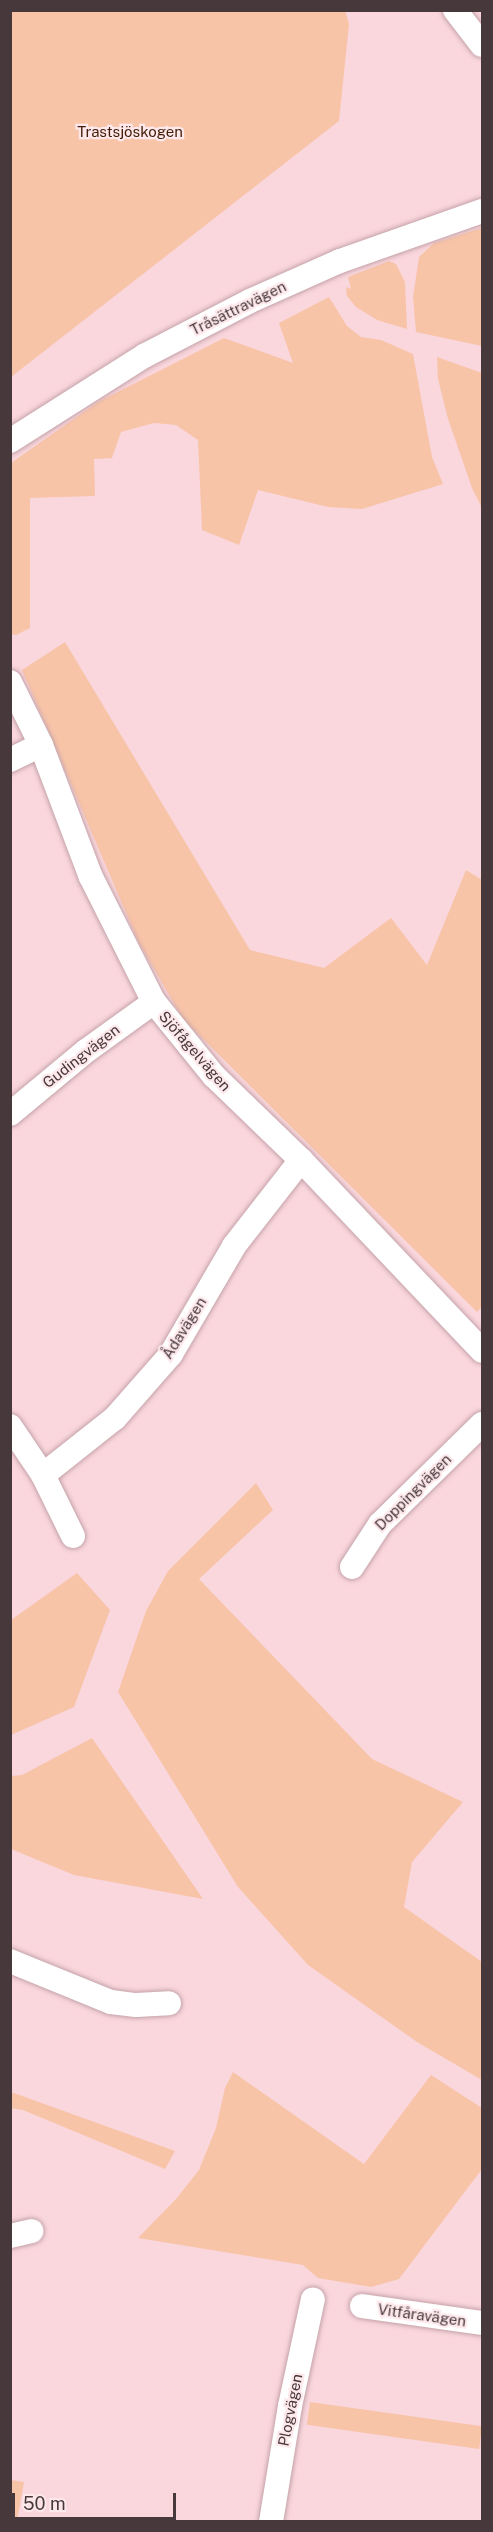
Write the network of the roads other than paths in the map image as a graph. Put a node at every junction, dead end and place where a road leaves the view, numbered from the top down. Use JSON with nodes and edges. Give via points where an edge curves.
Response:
{"nodes":[{"id":1,"x":455,"y":10,"type":"edge"},
{"id":2,"x":483,"y":45,"type":"edge"},
{"id":3,"x":483,"y":211,"type":"edge"},
{"id":4,"x":10,"y":441,"type":"edge"},
{"id":5,"x":10,"y":682,"type":"edge"},
{"id":6,"x":41,"y":745,"type":"junction"},
{"id":7,"x":10,"y":760,"type":"edge"},
{"id":8,"x":154,"y":1002,"type":"junction"},
{"id":9,"x":10,"y":1114,"type":"edge"},
{"id":10,"x":301,"y":1160,"type":"junction"},
{"id":11,"x":483,"y":1351,"type":"edge"},
{"id":12,"x":483,"y":1424,"type":"edge"},
{"id":13,"x":10,"y":1426,"type":"edge"},
{"id":14,"x":43,"y":1475,"type":"junction"},
{"id":15,"x":73,"y":1536,"type":"dead end"},
{"id":16,"x":352,"y":1567,"type":"dead end"},
{"id":17,"x":10,"y":1961,"type":"edge"},
{"id":18,"x":169,"y":2003,"type":"dead end"},
{"id":19,"x":313,"y":2299,"type":"dead end"},
{"id":20,"x":362,"y":2306,"type":"dead end"},
{"id":21,"x":483,"y":2323,"type":"edge"},
{"id":22,"x":271,"y":2522,"type":"edge"}],
"edges":[{"from":1,"to":2,"type":"street"},
{"from":3,"to":4,"type":"street","name":"Tråsättravägen","via":[[340,261],[250,301],[144,356]]},
{"from":5,"to":6,"type":"street","name":"Sjöfågelvägen"},
{"from":6,"to":7,"type":"street"},
{"from":6,"to":8,"type":"street","name":"Sjöfågelvägen","via":[[91,877]]},
{"from":8,"to":9,"type":"street","name":"Gudingvägen","via":[[86,1051]]},
{"from":8,"to":10,"type":"street","name":"Sjöfågelvägen","via":[[214,1076]]},
{"from":10,"to":11,"type":"street","name":"Sjöfågelvägen"},
{"from":10,"to":14,"type":"street","name":"Ådavägen","via":[[234,1246],[171,1354],[115,1418]]},
{"from":12,"to":16,"type":"street","name":"Doppingvägen","via":[[380,1524]]},
{"from":13,"to":14,"type":"street"},
{"from":14,"to":15,"type":"street"},
{"from":17,"to":18,"type":"street","via":[[111,2002]]},
{"from":19,"to":22,"type":"street","name":"Plogvägen"},
{"from":20,"to":21,"type":"street","name":"Vitfåravägen"}]}
